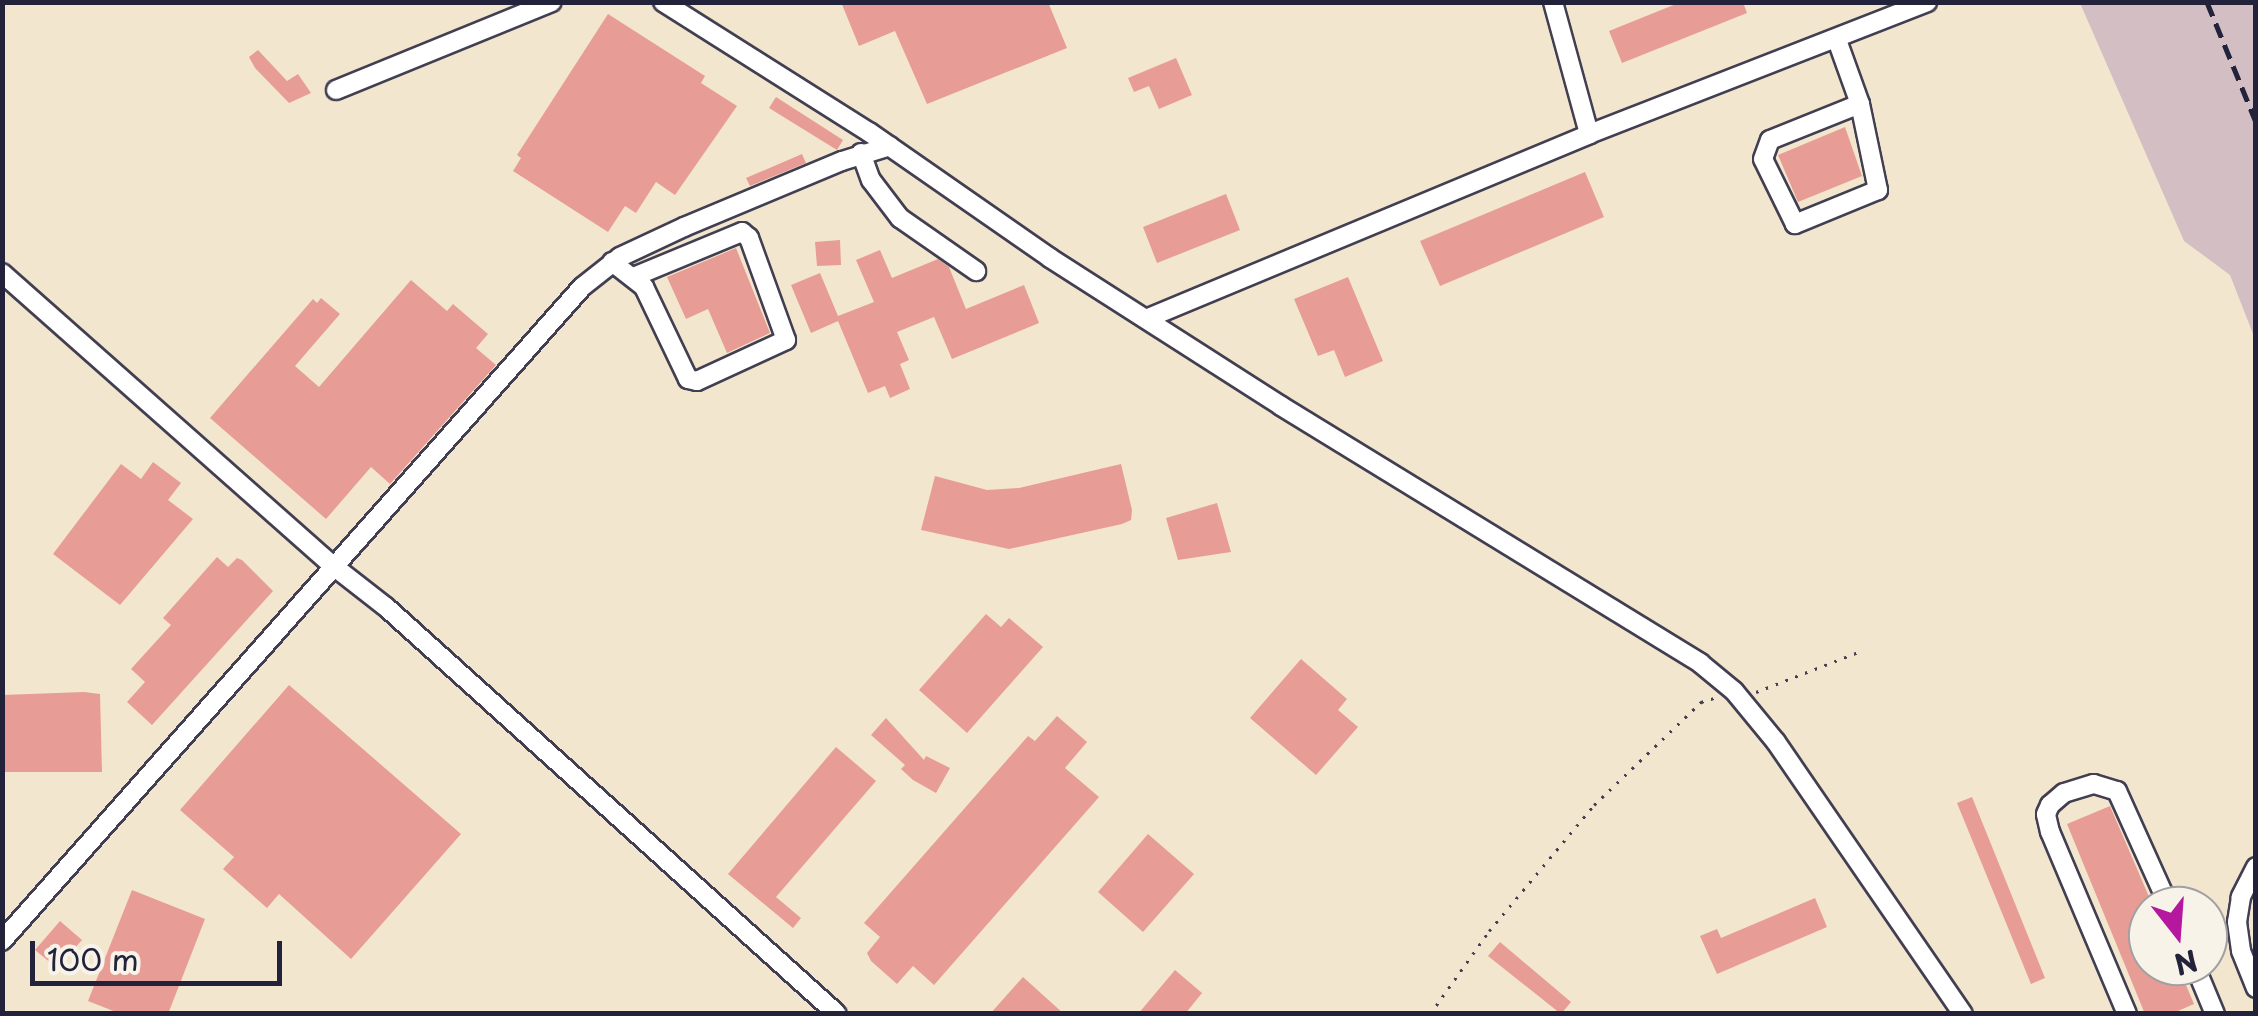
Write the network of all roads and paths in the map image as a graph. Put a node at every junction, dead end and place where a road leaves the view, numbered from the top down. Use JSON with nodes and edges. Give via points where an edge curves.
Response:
{"nodes":[{"id":1,"x":552,"y":2,"type":"edge"},
{"id":2,"x":663,"y":2,"type":"edge"},
{"id":3,"x":1554,"y":2,"type":"edge"},
{"id":4,"x":1927,"y":2,"type":"edge"},
{"id":5,"x":1837,"y":40,"type":"junction"},
{"id":6,"x":336,"y":90,"type":"dead end"},
{"id":7,"x":1860,"y":104,"type":"junction"},
{"id":8,"x":1589,"y":134,"type":"junction"},
{"id":9,"x":890,"y":146,"type":"junction"},
{"id":10,"x":861,"y":154,"type":"junction"},
{"id":11,"x":612,"y":262,"type":"junction"},
{"id":12,"x":976,"y":270,"type":"dead end"},
{"id":13,"x":2,"y":273,"type":"edge"},
{"id":14,"x":636,"y":276,"type":"junction"},
{"id":15,"x":1148,"y":318,"type":"junction"},
{"id":16,"x":332,"y":566,"type":"junction"},
{"id":17,"x":1862,"y":651,"type":"dead end"},
{"id":18,"x":1734,"y":691,"type":"junction"},
{"id":19,"x":2256,"y":868,"type":"edge"},
{"id":20,"x":2160,"y":886,"type":"edge"},
{"id":21,"x":5,"y":932,"type":"edge"},
{"id":22,"x":2203,"y":986,"type":"edge"},
{"id":23,"x":2256,"y":988,"type":"edge"},
{"id":24,"x":837,"y":1014,"type":"edge"},
{"id":25,"x":1430,"y":1014,"type":"edge"},
{"id":26,"x":1963,"y":1014,"type":"edge"},
{"id":27,"x":2126,"y":1014,"type":"edge"},
{"id":28,"x":2215,"y":1014,"type":"edge"}],
"edges":[{"from":1,"to":6,"type":"street"},
{"from":2,"to":9,"type":"street"},
{"from":3,"to":8,"type":"street"},
{"from":4,"to":5,"type":"street"},
{"from":5,"to":7,"type":"street"},
{"from":5,"to":8,"type":"street"},
{"from":7,"to":7,"type":"street","via":[[1770,140],[1763,159],[1796,224],[1878,190]]},
{"from":8,"to":15,"type":"street"},
{"from":9,"to":10,"type":"street"},
{"from":9,"to":15,"type":"street"},
{"from":10,"to":11,"type":"street"},
{"from":10,"to":12,"type":"street","via":[[900,218]]},
{"from":11,"to":14,"type":"street"},
{"from":11,"to":16,"type":"street","via":[[582,286]]},
{"from":13,"to":16,"type":"street"},
{"from":14,"to":14,"type":"street","via":[[742,232],[786,340],[697,381],[688,379]]},
{"from":15,"to":18,"type":"street","via":[[1649,628]]},
{"from":16,"to":21,"type":"street"},
{"from":16,"to":24,"type":"street","via":[[529,734]]},
{"from":17,"to":18,"type":"path","via":[[1748,694]]},
{"from":18,"to":25,"type":"path","via":[[1701,702],[1594,805]]},
{"from":18,"to":26,"type":"street","via":[[1817,798]]},
{"from":19,"to":23,"type":"street","via":[[2240,897],[2237,922]]},
{"from":20,"to":27,"type":"street","via":[[2117,791],[2094,784],[2050,805],[2050,832]]},
{"from":22,"to":28,"type":"street"}]}
